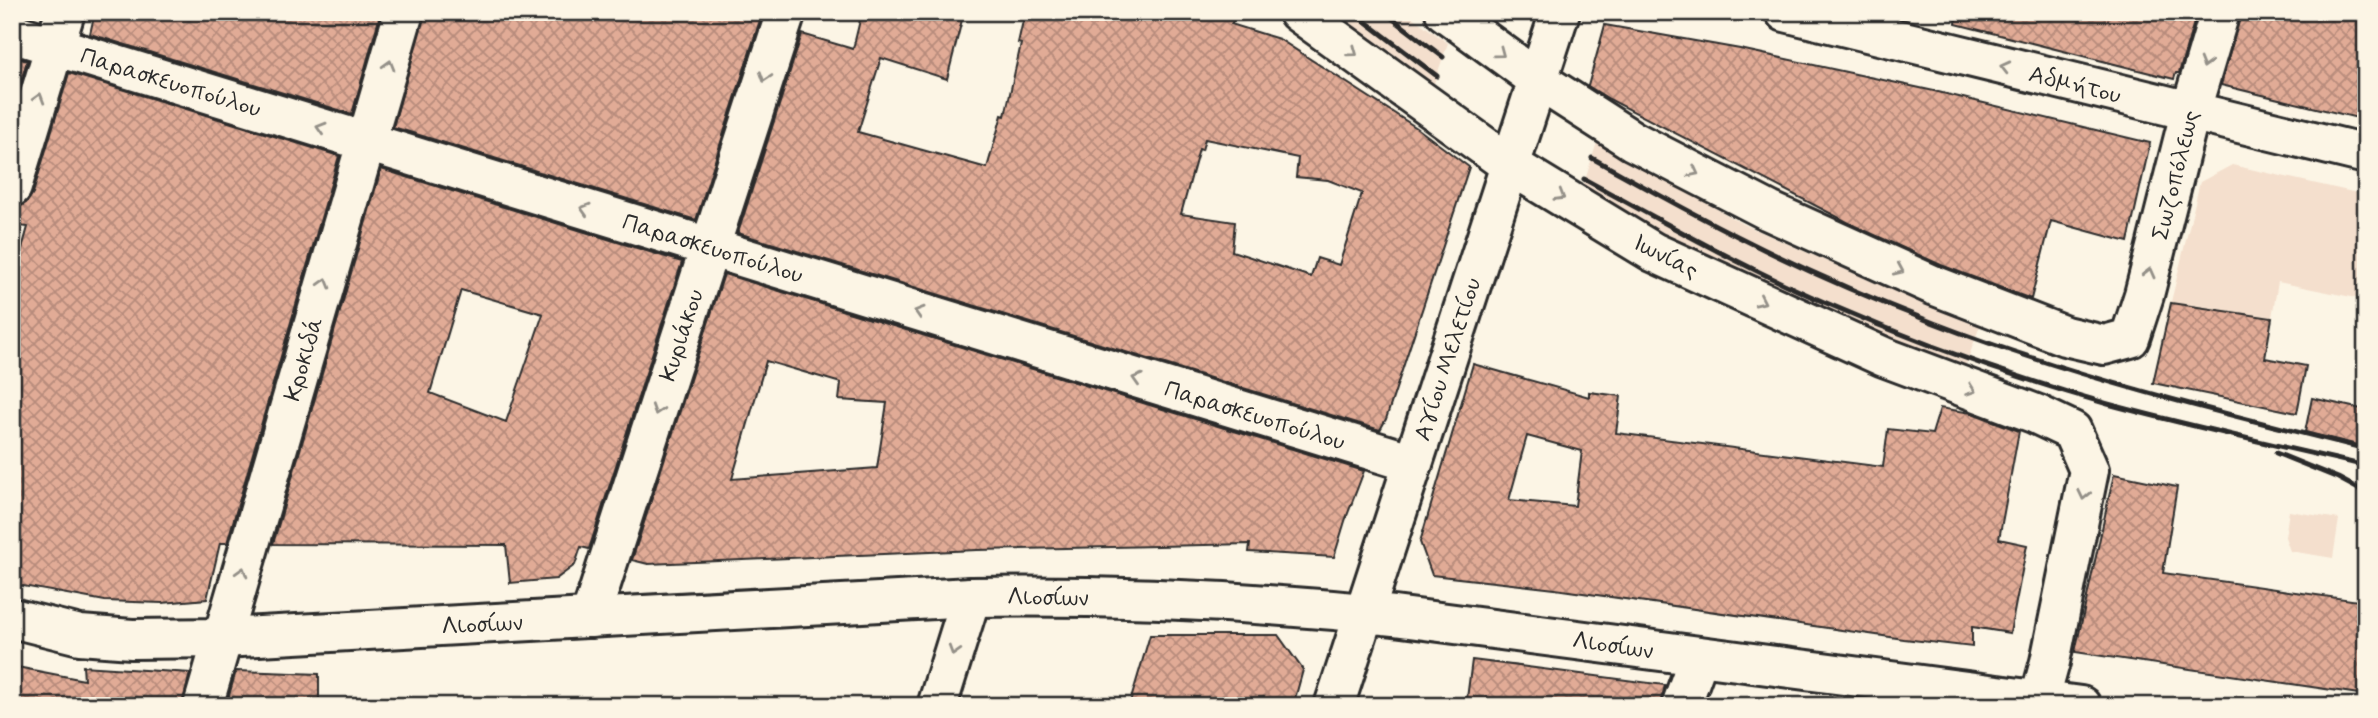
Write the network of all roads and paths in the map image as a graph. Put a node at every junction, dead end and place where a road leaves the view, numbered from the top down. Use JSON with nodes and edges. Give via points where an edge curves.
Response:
{"nodes":[{"id":1,"x":404,"y":12,"type":"edge"},
{"id":2,"x":786,"y":12,"type":"edge"},
{"id":3,"x":1298,"y":12,"type":"edge"},
{"id":4,"x":1445,"y":12,"type":"edge"},
{"id":5,"x":1560,"y":12,"type":"edge"},
{"id":6,"x":1785,"y":12,"type":"edge"},
{"id":7,"x":2220,"y":12,"type":"edge"},
{"id":8,"x":60,"y":29,"type":"edge"},
{"id":9,"x":12,"y":33,"type":"edge"},
{"id":10,"x":1538,"y":80,"type":"junction"},
{"id":11,"x":2190,"y":113,"type":"junction"},
{"id":12,"x":366,"y":142,"type":"junction"},
{"id":13,"x":2366,"y":154,"type":"edge"},
{"id":14,"x":1510,"y":165,"type":"junction"},
{"id":15,"x":12,"y":187,"type":"edge"},
{"id":16,"x":710,"y":247,"type":"junction"},
{"id":17,"x":1413,"y":463,"type":"junction"},
{"id":18,"x":971,"y":597,"type":"junction"},
{"id":19,"x":1365,"y":613,"type":"junction"},
{"id":20,"x":12,"y":618,"type":"edge"},
{"id":21,"x":590,"y":618,"type":"junction"},
{"id":22,"x":223,"y":638,"type":"junction"},
{"id":23,"x":1699,"y":657,"type":"junction"},
{"id":24,"x":2040,"y":703,"type":"edge"},
{"id":25,"x":203,"y":706,"type":"edge"},
{"id":26,"x":937,"y":706,"type":"edge"},
{"id":27,"x":1334,"y":706,"type":"edge"},
{"id":28,"x":1681,"y":706,"type":"edge"},
{"id":29,"x":2081,"y":706,"type":"edge"}],
"edges":[{"from":12,"to":1,"type":"street","name":"Κροκιδά","one_way":true},
{"from":2,"to":16,"type":"street","name":"Κυριάκου","one_way":true},
{"from":3,"to":14,"type":"street","name":"Ιωνίας","one_way":true},
{"from":4,"to":10,"type":"street","one_way":true},
{"from":5,"to":10,"type":"street","name":"Αγίου Μελετίου"},
{"from":11,"to":6,"type":"street","name":"Αδμήτου","one_way":true},
{"from":7,"to":11,"type":"street","name":"Σωζοπόλεως","one_way":true},
{"from":8,"to":9,"type":"street","name":"Παρασκευοπούλου"},
{"from":12,"to":8,"type":"street","name":"Παρασκευοπούλου","one_way":true},
{"from":15,"to":8,"type":"street","one_way":true},
{"from":10,"to":11,"type":"street","name":"Σωζοπόλεως","one_way":true,"via":[[1633,141],[1757,205],[1933,285],[2065,336],[2104,345],[2130,338]]},
{"from":10,"to":14,"type":"street","name":"Αγίου Μελετίου"},
{"from":11,"to":13,"type":"street","name":"Αδμήτου"},
{"from":16,"to":12,"type":"street","name":"Παρασκευοπούλου","one_way":true},
{"from":22,"to":12,"type":"street","name":"Κροκιδά","one_way":true},
{"from":14,"to":17,"type":"street","name":"Αγίου Μελετίου"},
{"from":14,"to":24,"type":"street","name":"Ιωνίας","one_way":true,"via":[[1653,252],[1884,357],[2071,431],[2089,470]]},
{"from":17,"to":16,"type":"street","name":"Παρασκευοπούλου","one_way":true},
{"from":16,"to":21,"type":"street","name":"Κυριάκου","one_way":true},
{"from":17,"to":19,"type":"street","name":"Αγίου Μελετίου"},
{"from":18,"to":19,"type":"street","name":"Λιοσίων","via":[[1056,596]]},
{"from":18,"to":21,"type":"street","name":"Λιοσίων"},
{"from":18,"to":26,"type":"street","one_way":true},
{"from":19,"to":23,"type":"street","name":"Λιοσίων"},
{"from":19,"to":27,"type":"street","name":"Αγίου Μελετίου"},
{"from":20,"to":22,"type":"street","name":"Λιοσίων","via":[[80,635]]},
{"from":21,"to":22,"type":"street","name":"Λιοσίων"},
{"from":22,"to":25,"type":"street","name":"Κροκιδά"},
{"from":23,"to":24,"type":"street","name":"Λιοσίων"},
{"from":23,"to":28,"type":"street"},
{"from":24,"to":29,"type":"street","name":"Λιοσίων"}]}
